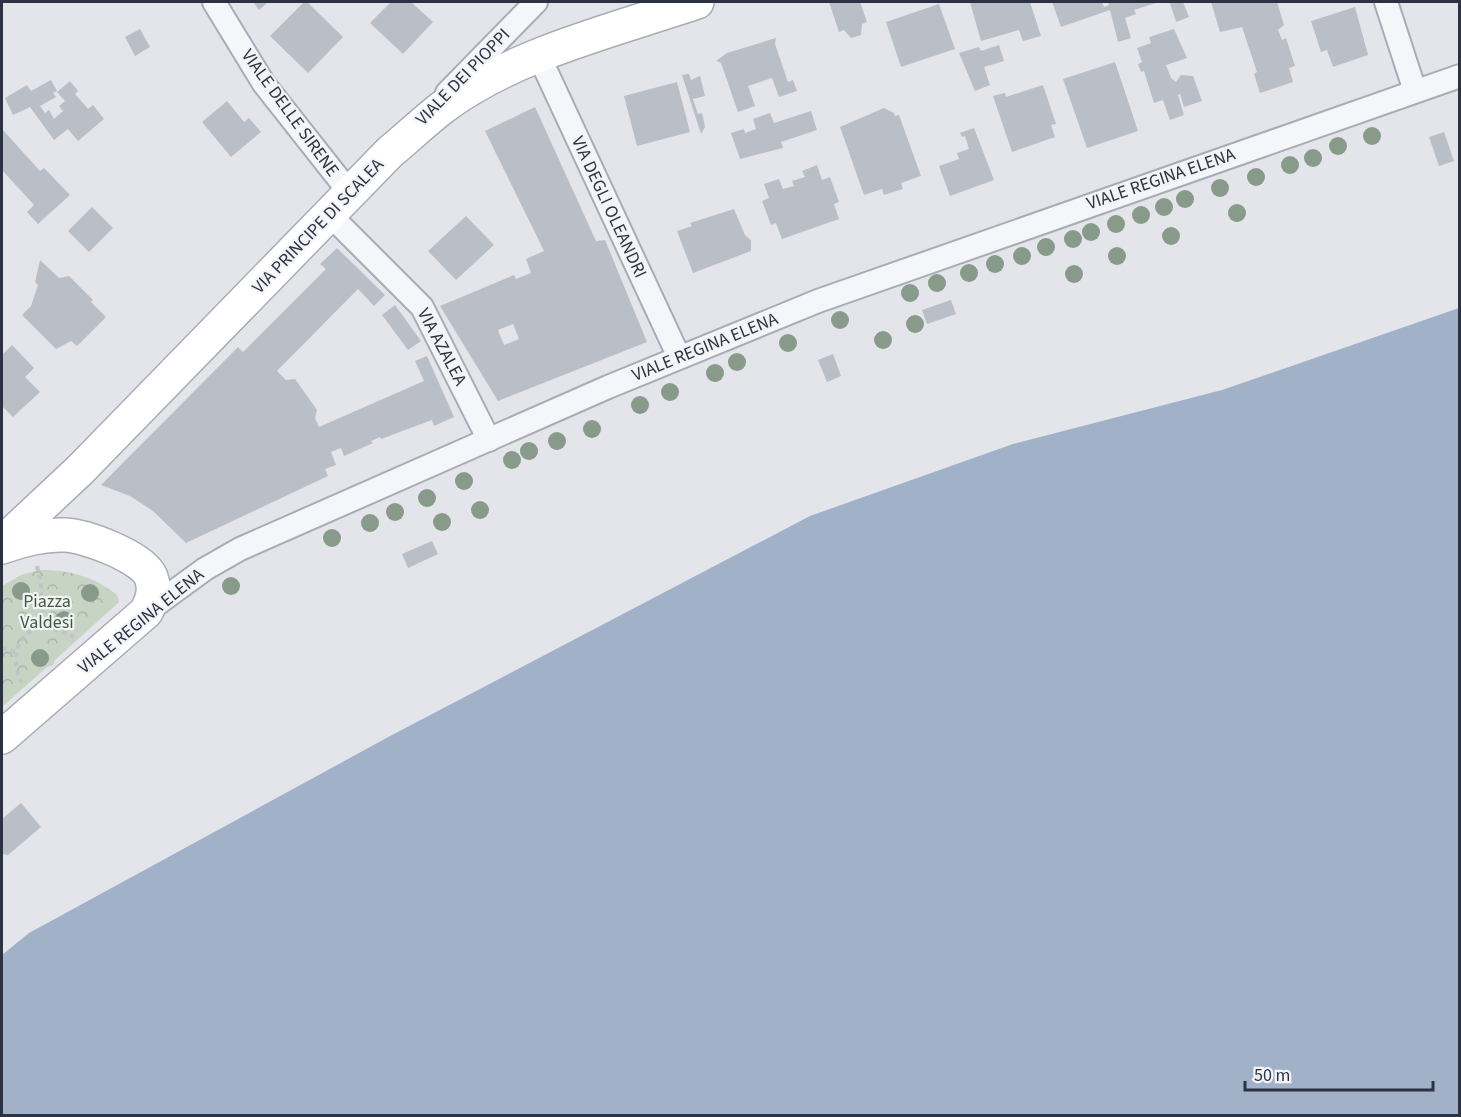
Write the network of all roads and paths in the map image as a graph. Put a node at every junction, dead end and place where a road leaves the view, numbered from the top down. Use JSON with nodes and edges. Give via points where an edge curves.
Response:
{"nodes":[{"id":1,"x":214,"y":2,"type":"edge"},
{"id":2,"x":536,"y":2,"type":"edge"},
{"id":3,"x":697,"y":2,"type":"edge"},
{"id":4,"x":1386,"y":2,"type":"edge"},
{"id":5,"x":539,"y":56,"type":"junction"},
{"id":6,"x":1460,"y":76,"type":"edge"},
{"id":7,"x":1415,"y":91,"type":"junction"},
{"id":8,"x":390,"y":152,"type":"junction"},
{"id":9,"x":340,"y":204,"type":"junction"},
{"id":10,"x":679,"y":357,"type":"junction"},
{"id":11,"x":489,"y":440,"type":"junction"},
{"id":12,"x":80,"y":470,"type":"junction"},
{"id":13,"x":86,"y":540,"type":"junction"},
{"id":14,"x":2,"y":545,"type":"edge"},
{"id":15,"x":37,"y":566,"type":"dead end"},
{"id":16,"x":146,"y":612,"type":"junction"},
{"id":17,"x":42,"y":628,"type":"junction"},
{"id":18,"x":83,"y":642,"type":"dead end"},
{"id":19,"x":2,"y":648,"type":"edge"},
{"id":20,"x":16,"y":652,"type":"junction"},
{"id":21,"x":27,"y":691,"type":"dead end"},
{"id":22,"x":5,"y":735,"type":"edge"}],
"edges":[{"from":1,"to":9,"type":"street","name":"VIALE DELLE SIRENE"},
{"from":2,"to":8,"type":"street","name":"VIALE DEI PIOPPI"},
{"from":3,"to":5,"type":"main road","name":"VIA PRINCIPE DI SCALEA"},
{"from":4,"to":7,"type":"street"},
{"from":5,"to":8,"type":"main road","name":"VIA PRINCIPE DI SCALEA","via":[[480,84],[444,107]]},
{"from":5,"to":10,"type":"street","name":"VIA DEGLI OLEANDRI"},
{"from":6,"to":7,"type":"street","name":"VIALE REGINA ELENA"},
{"from":7,"to":10,"type":"street","name":"VIALE REGINA ELENA","via":[[912,266]]},
{"from":8,"to":9,"type":"main road","name":"VIA PRINCIPE DI SCALEA"},
{"from":9,"to":11,"type":"street","name":"VIA AZALEA","via":[[422,307]]},
{"from":9,"to":12,"type":"main road","name":"VIA PRINCIPE DI SCALEA"},
{"from":10,"to":11,"type":"street","name":"VIALE REGINA ELENA"},
{"from":11,"to":16,"type":"street","name":"VIALE REGINA ELENA","via":[[240,549]]},
{"from":12,"to":13,"type":"main road","via":[[62,492],[58,505],[60,516]]},
{"from":12,"to":14,"type":"main road","name":"VIA PRINCIPE DI SCALEA"},
{"from":13,"to":14,"type":"main road","via":[[68,535],[46,536]]},
{"from":13,"to":16,"type":"main road","via":[[107,546],[146,569],[154,588]]},
{"from":15,"to":17,"type":"path"},
{"from":16,"to":22,"type":"main road","name":"VIALE REGINA ELENA"},
{"from":17,"to":18,"type":"path","via":[[65,632]]},
{"from":17,"to":20,"type":"path","via":[[27,635]]},
{"from":19,"to":20,"type":"path"},
{"from":20,"to":21,"type":"path","via":[[16,672]]}]}
